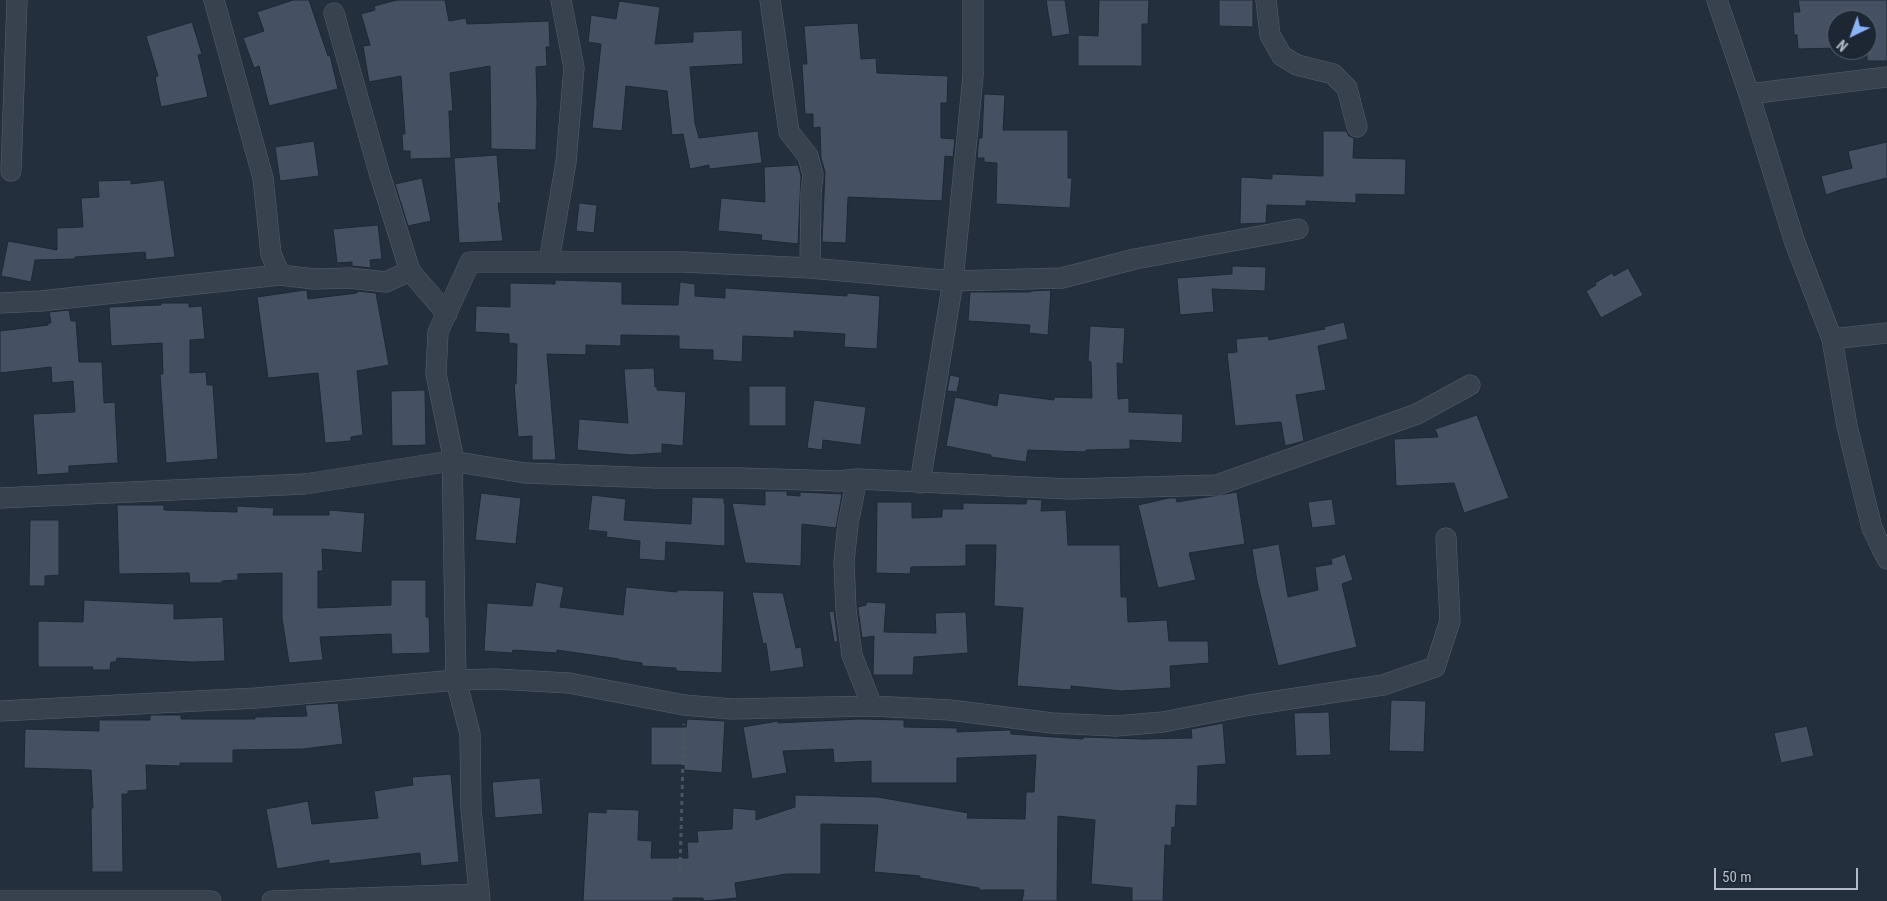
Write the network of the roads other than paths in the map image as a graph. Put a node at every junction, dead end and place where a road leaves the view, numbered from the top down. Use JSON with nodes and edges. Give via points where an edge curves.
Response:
{"nodes":[{"id":1,"x":18,"y":0,"type":"edge"},
{"id":2,"x":214,"y":0,"type":"edge"},
{"id":3,"x":561,"y":0,"type":"edge"},
{"id":4,"x":770,"y":0,"type":"edge"},
{"id":5,"x":972,"y":0,"type":"edge"},
{"id":6,"x":1266,"y":0,"type":"edge"},
{"id":7,"x":1717,"y":0,"type":"edge"},
{"id":8,"x":334,"y":12,"type":"dead end"},
{"id":9,"x":1887,"y":77,"type":"edge"},
{"id":10,"x":1749,"y":94,"type":"junction"},
{"id":11,"x":1357,"y":128,"type":"dead end"},
{"id":12,"x":11,"y":171,"type":"dead end"},
{"id":13,"x":1298,"y":229,"type":"dead end"},
{"id":14,"x":549,"y":261,"type":"junction"},
{"id":15,"x":810,"y":268,"type":"junction"},
{"id":16,"x":410,"y":271,"type":"junction"},
{"id":17,"x":280,"y":275,"type":"junction"},
{"id":18,"x":953,"y":281,"type":"junction"},
{"id":19,"x":0,"y":303,"type":"edge"},
{"id":20,"x":447,"y":314,"type":"junction"},
{"id":21,"x":1887,"y":333,"type":"edge"},
{"id":22,"x":1832,"y":339,"type":"junction"},
{"id":23,"x":1470,"y":385,"type":"dead end"},
{"id":24,"x":451,"y":461,"type":"junction"},
{"id":25,"x":857,"y":479,"type":"junction"},
{"id":26,"x":920,"y":483,"type":"junction"},
{"id":27,"x":0,"y":498,"type":"edge"},
{"id":28,"x":1446,"y":538,"type":"dead end"},
{"id":29,"x":1887,"y":559,"type":"edge"},
{"id":30,"x":456,"y":680,"type":"junction"},
{"id":31,"x":872,"y":706,"type":"junction"},
{"id":32,"x":0,"y":711,"type":"edge"},
{"id":33,"x":479,"y":897,"type":"edge"},
{"id":34,"x":0,"y":901,"type":"edge"},
{"id":35,"x":211,"y":901,"type":"edge"},
{"id":36,"x":272,"y":901,"type":"edge"}],
"edges":[{"from":1,"to":12,"type":"street"},
{"from":2,"to":17,"type":"street","via":[[263,178],[271,254]]},
{"from":3,"to":14,"type":"street","via":[[574,68],[566,162]]},
{"from":4,"to":15,"type":"street","via":[[789,132],[808,156],[813,175]]},
{"from":5,"to":18,"type":"street","via":[[973,76]]},
{"from":6,"to":11,"type":"street","via":[[1270,34],[1282,56],[1297,65],[1333,74],[1347,88]]},
{"from":7,"to":10,"type":"street"},
{"from":8,"to":16,"type":"street"},
{"from":9,"to":10,"type":"street"},
{"from":10,"to":22,"type":"street","via":[[1794,240]]},
{"from":13,"to":18,"type":"street","via":[[1135,259],[1062,278]]},
{"from":14,"to":15,"type":"street","via":[[683,262]]},
{"from":14,"to":20,"type":"street","via":[[470,262]]},
{"from":15,"to":18,"type":"street"},
{"from":16,"to":17,"type":"street","via":[[386,282]]},
{"from":16,"to":20,"type":"street"},
{"from":17,"to":19,"type":"street"},
{"from":18,"to":26,"type":"street"},
{"from":20,"to":24,"type":"street","via":[[438,332],[436,374],[452,451]]},
{"from":21,"to":22,"type":"street"},
{"from":22,"to":29,"type":"street","via":[[1847,426],[1872,528]]},
{"from":23,"to":26,"type":"street","via":[[1417,414],[1217,485],[1069,489]]},
{"from":24,"to":25,"type":"street","via":[[525,473],[615,477]]},
{"from":24,"to":27,"type":"street","via":[[305,484]]},
{"from":24,"to":30,"type":"street"},
{"from":25,"to":26,"type":"street"},
{"from":25,"to":31,"type":"street","via":[[844,562],[846,610],[852,655]]},
{"from":28,"to":31,"type":"street","via":[[1450,621],[1435,667],[1383,685],[1163,722],[1116,726]]},
{"from":30,"to":31,"type":"street","via":[[569,683],[684,706],[732,709]]},
{"from":30,"to":32,"type":"street","via":[[256,698]]},
{"from":30,"to":33,"type":"street","via":[[470,734],[471,809]]},
{"from":33,"to":36,"type":"street"},
{"from":34,"to":35,"type":"street"}]}
